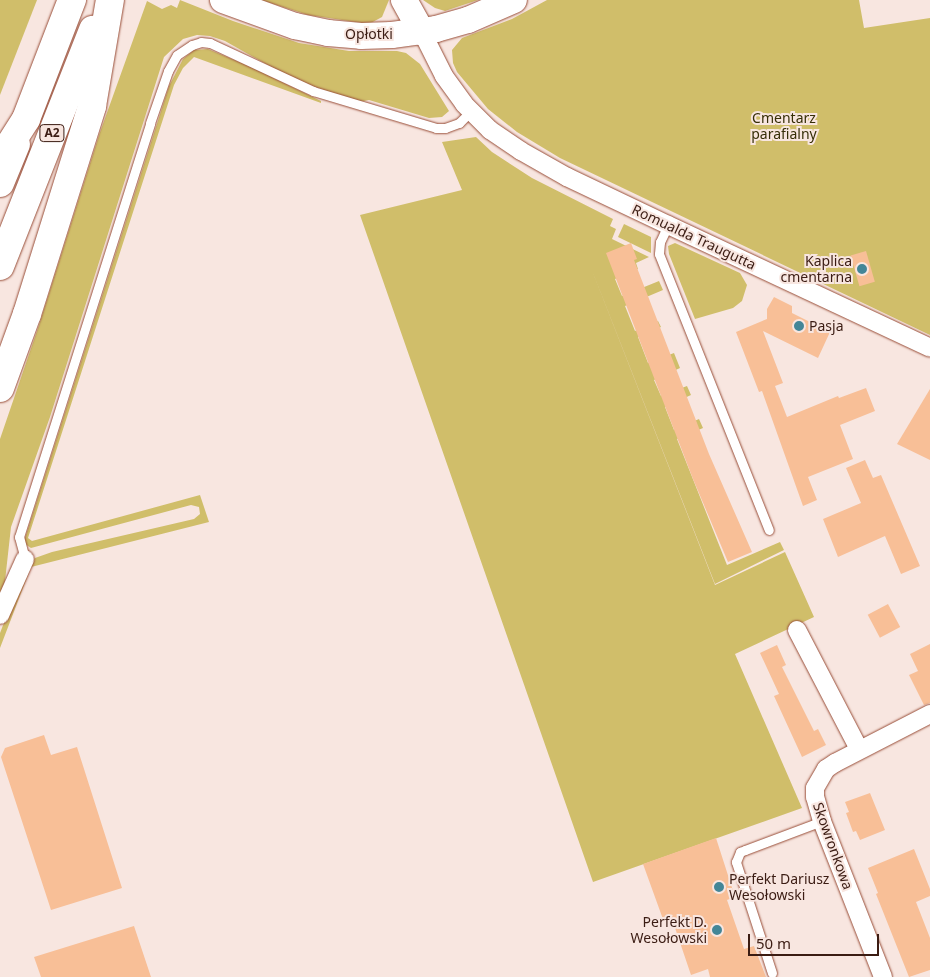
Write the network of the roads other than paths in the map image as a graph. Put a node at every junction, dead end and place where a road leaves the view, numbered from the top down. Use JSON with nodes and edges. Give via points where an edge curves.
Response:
{"nodes":[{"id":1,"x":72,"y":0,"type":"edge"},
{"id":2,"x":104,"y":0,"type":"edge"},
{"id":3,"x":110,"y":0,"type":"edge"},
{"id":4,"x":223,"y":0,"type":"edge"},
{"id":5,"x":404,"y":0,"type":"edge"},
{"id":6,"x":514,"y":0,"type":"edge"},
{"id":7,"x":422,"y":32,"type":"junction"},
{"id":8,"x":470,"y":112,"type":"junction"},
{"id":9,"x":26,"y":120,"type":"junction"},
{"id":10,"x":0,"y":160,"type":"edge"},
{"id":11,"x":0,"y":183,"type":"edge"},
{"id":12,"x":668,"y":225,"type":"junction"},
{"id":13,"x":0,"y":266,"type":"edge"},
{"id":14,"x":930,"y":348,"type":"edge"},
{"id":15,"x":0,"y":388,"type":"edge"},
{"id":16,"x":769,"y":530,"type":"dead end"},
{"id":17,"x":25,"y":559,"type":"joint"},
{"id":18,"x":0,"y":615,"type":"edge"},
{"id":19,"x":797,"y":630,"type":"dead end"},
{"id":20,"x":930,"y":714,"type":"edge"},
{"id":21,"x":859,"y":749,"type":"junction"},
{"id":22,"x":822,"y":821,"type":"junction"},
{"id":23,"x":772,"y":973,"type":"dead end"},
{"id":24,"x":883,"y":977,"type":"edge"}],
"edges":[{"from":1,"to":9,"type":"highway","number":"A2"},
{"from":2,"to":13,"type":"highway","number":"A2"},
{"from":3,"to":15,"type":"highway","via":[[92,106],[27,314]]},
{"from":4,"to":7,"type":"street","name":"Opłotki","via":[[279,22],[328,33],[377,36]]},
{"from":5,"to":7,"type":"street"},
{"from":6,"to":7,"type":"street","name":"Opłotki","via":[[468,20]]},
{"from":7,"to":8,"type":"street","name":"Romualda Traugutta","via":[[444,76]]},
{"from":8,"to":12,"type":"street","name":"Romualda Traugutta","via":[[505,140],[567,176]]},
{"from":8,"to":17,"type":"lane","via":[[458,123],[436,128],[313,91],[210,43],[192,45],[177,55],[147,132],[19,537]]},
{"from":9,"to":10,"type":"highway"},
{"from":9,"to":11,"type":"highway","number":"A2"},
{"from":12,"to":14,"type":"street","name":"Romualda Traugutta"},
{"from":12,"to":16,"type":"lane","via":[[660,242],[659,254]]},
{"from":17,"to":18,"type":"street"},
{"from":19,"to":21,"type":"street"},
{"from":20,"to":21,"type":"street","name":"Skowronkowa"},
{"from":21,"to":22,"type":"street","name":"Skowronkowa","via":[[826,769],[819,778],[815,797]]},
{"from":22,"to":23,"type":"lane","via":[[744,850],[736,862]]},
{"from":22,"to":24,"type":"street","name":"Skowronkowa"}]}
